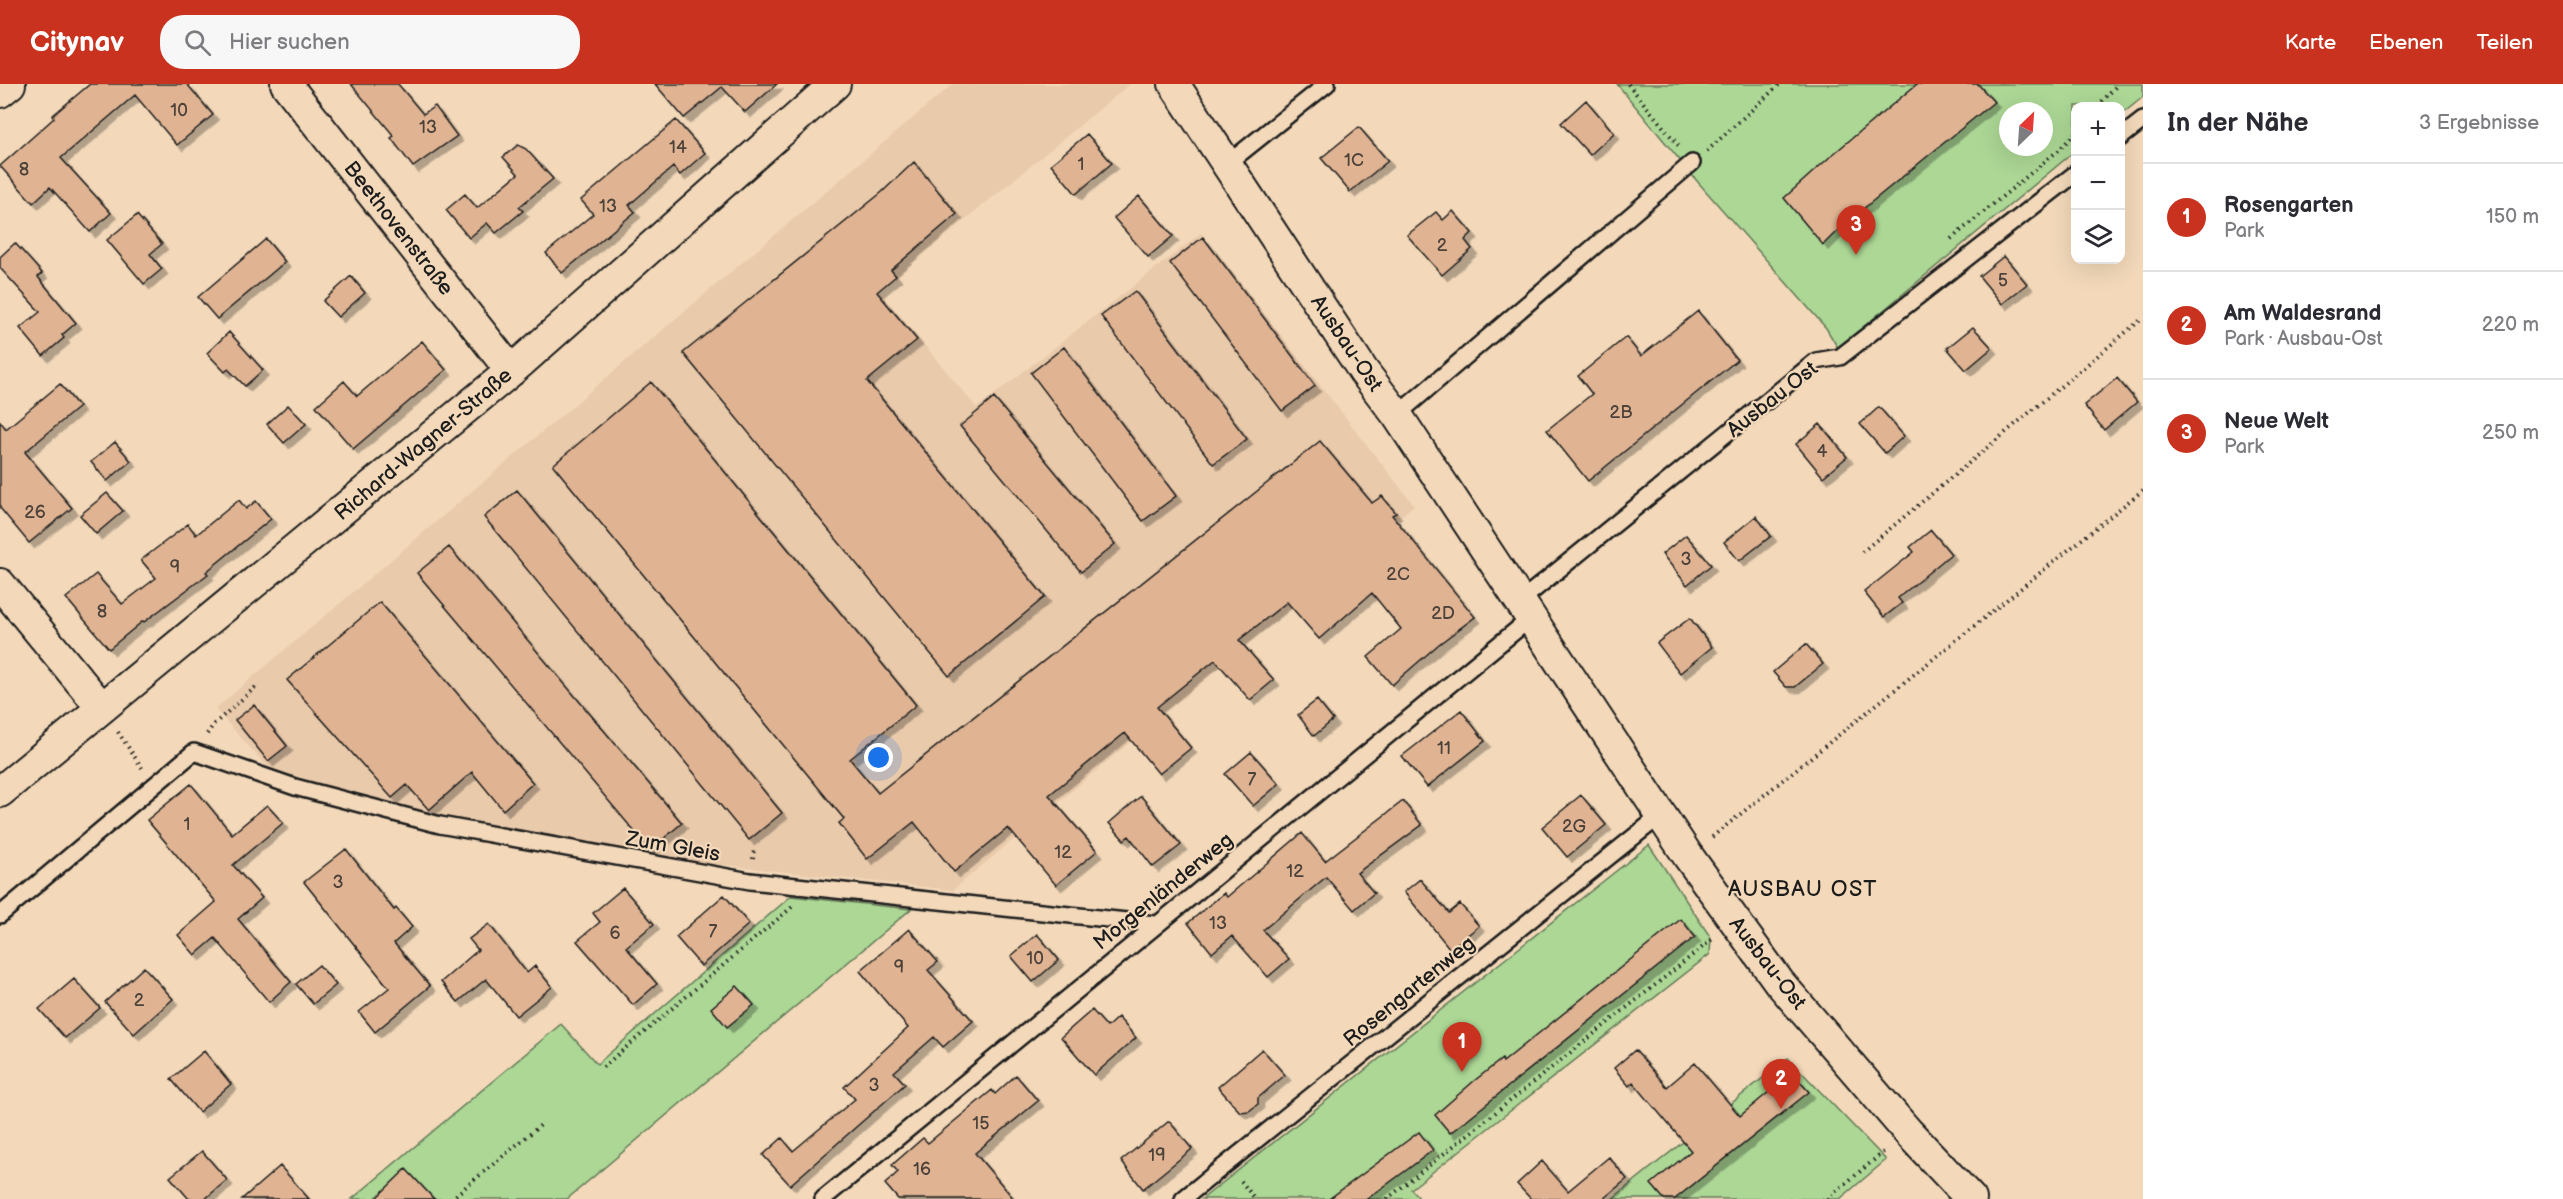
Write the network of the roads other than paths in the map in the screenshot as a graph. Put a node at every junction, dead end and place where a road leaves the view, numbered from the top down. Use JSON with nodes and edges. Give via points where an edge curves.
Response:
{"nodes":[{"id":1,"x":10,"y":84,"type":"edge"},
{"id":2,"x":286,"y":84,"type":"edge"},
{"id":3,"x":835,"y":84,"type":"edge"},
{"id":4,"x":1174,"y":84,"type":"edge"},
{"id":5,"x":1327,"y":84,"type":"edge"},
{"id":6,"x":0,"y":92,"type":"edge"},
{"id":7,"x":2143,"y":120,"type":"edge"},
{"id":8,"x":2125,"y":135,"type":"edge"},
{"id":9,"x":1692,"y":163,"type":"road end"},
{"id":10,"x":1227,"y":164,"type":"junction"},
{"id":11,"x":2071,"y":177,"type":"edge"},
{"id":12,"x":511,"y":371,"type":"junction"},
{"id":13,"x":1397,"y":416,"type":"junction"},
{"id":14,"x":0,"y":584,"type":"edge"},
{"id":15,"x":1525,"y":610,"type":"junction"},
{"id":16,"x":102,"y":708,"type":"junction"},
{"id":17,"x":0,"y":792,"type":"edge"},
{"id":18,"x":1661,"y":815,"type":"junction"},
{"id":19,"x":0,"y":915,"type":"edge"},
{"id":20,"x":1155,"y":924,"type":"junction"},
{"id":21,"x":823,"y":1199,"type":"edge"},
{"id":22,"x":1183,"y":1199,"type":"edge"},
{"id":23,"x":1971,"y":1199,"type":"edge"}],
"edges":[{"from":1,"to":6,"type":"street"},
{"from":2,"to":12,"type":"street","name":"Beethovenstraße"},
{"from":3,"to":12,"type":"street","name":"Richard-Wagner-Straße"},
{"from":4,"to":10,"type":"street","name":"Ausbau-Ost"},
{"from":5,"to":10,"type":"lane"},
{"from":7,"to":8,"type":"lane"},
{"from":9,"to":13,"type":"lane"},
{"from":10,"to":13,"type":"street","name":"Ausbau-Ost"},
{"from":11,"to":15,"type":"lane","name":"Ausbau Ost","via":[[1840,357],[1816,361]]},
{"from":12,"to":16,"type":"street","name":"Richard-Wagner-Straße"},
{"from":13,"to":15,"type":"street","name":"Ausbau-Ost"},
{"from":14,"to":16,"type":"street"},
{"from":15,"to":18,"type":"street","name":"Ausbau-Ost"},
{"from":15,"to":20,"type":"lane","name":"Morgenländerweg"},
{"from":16,"to":17,"type":"street","name":"Richard-Wagner-Straße"},
{"from":18,"to":22,"type":"lane","name":"Rosengartenweg"},
{"from":18,"to":23,"type":"street","name":"Ausbau-Ost","via":[[1779,982]]},
{"from":19,"to":20,"type":"lane","name":"Zum Gleis","via":[[194,752],[296,787],[440,825],[750,881]]},
{"from":20,"to":21,"type":"lane","name":"Morgenländerweg"}]}
